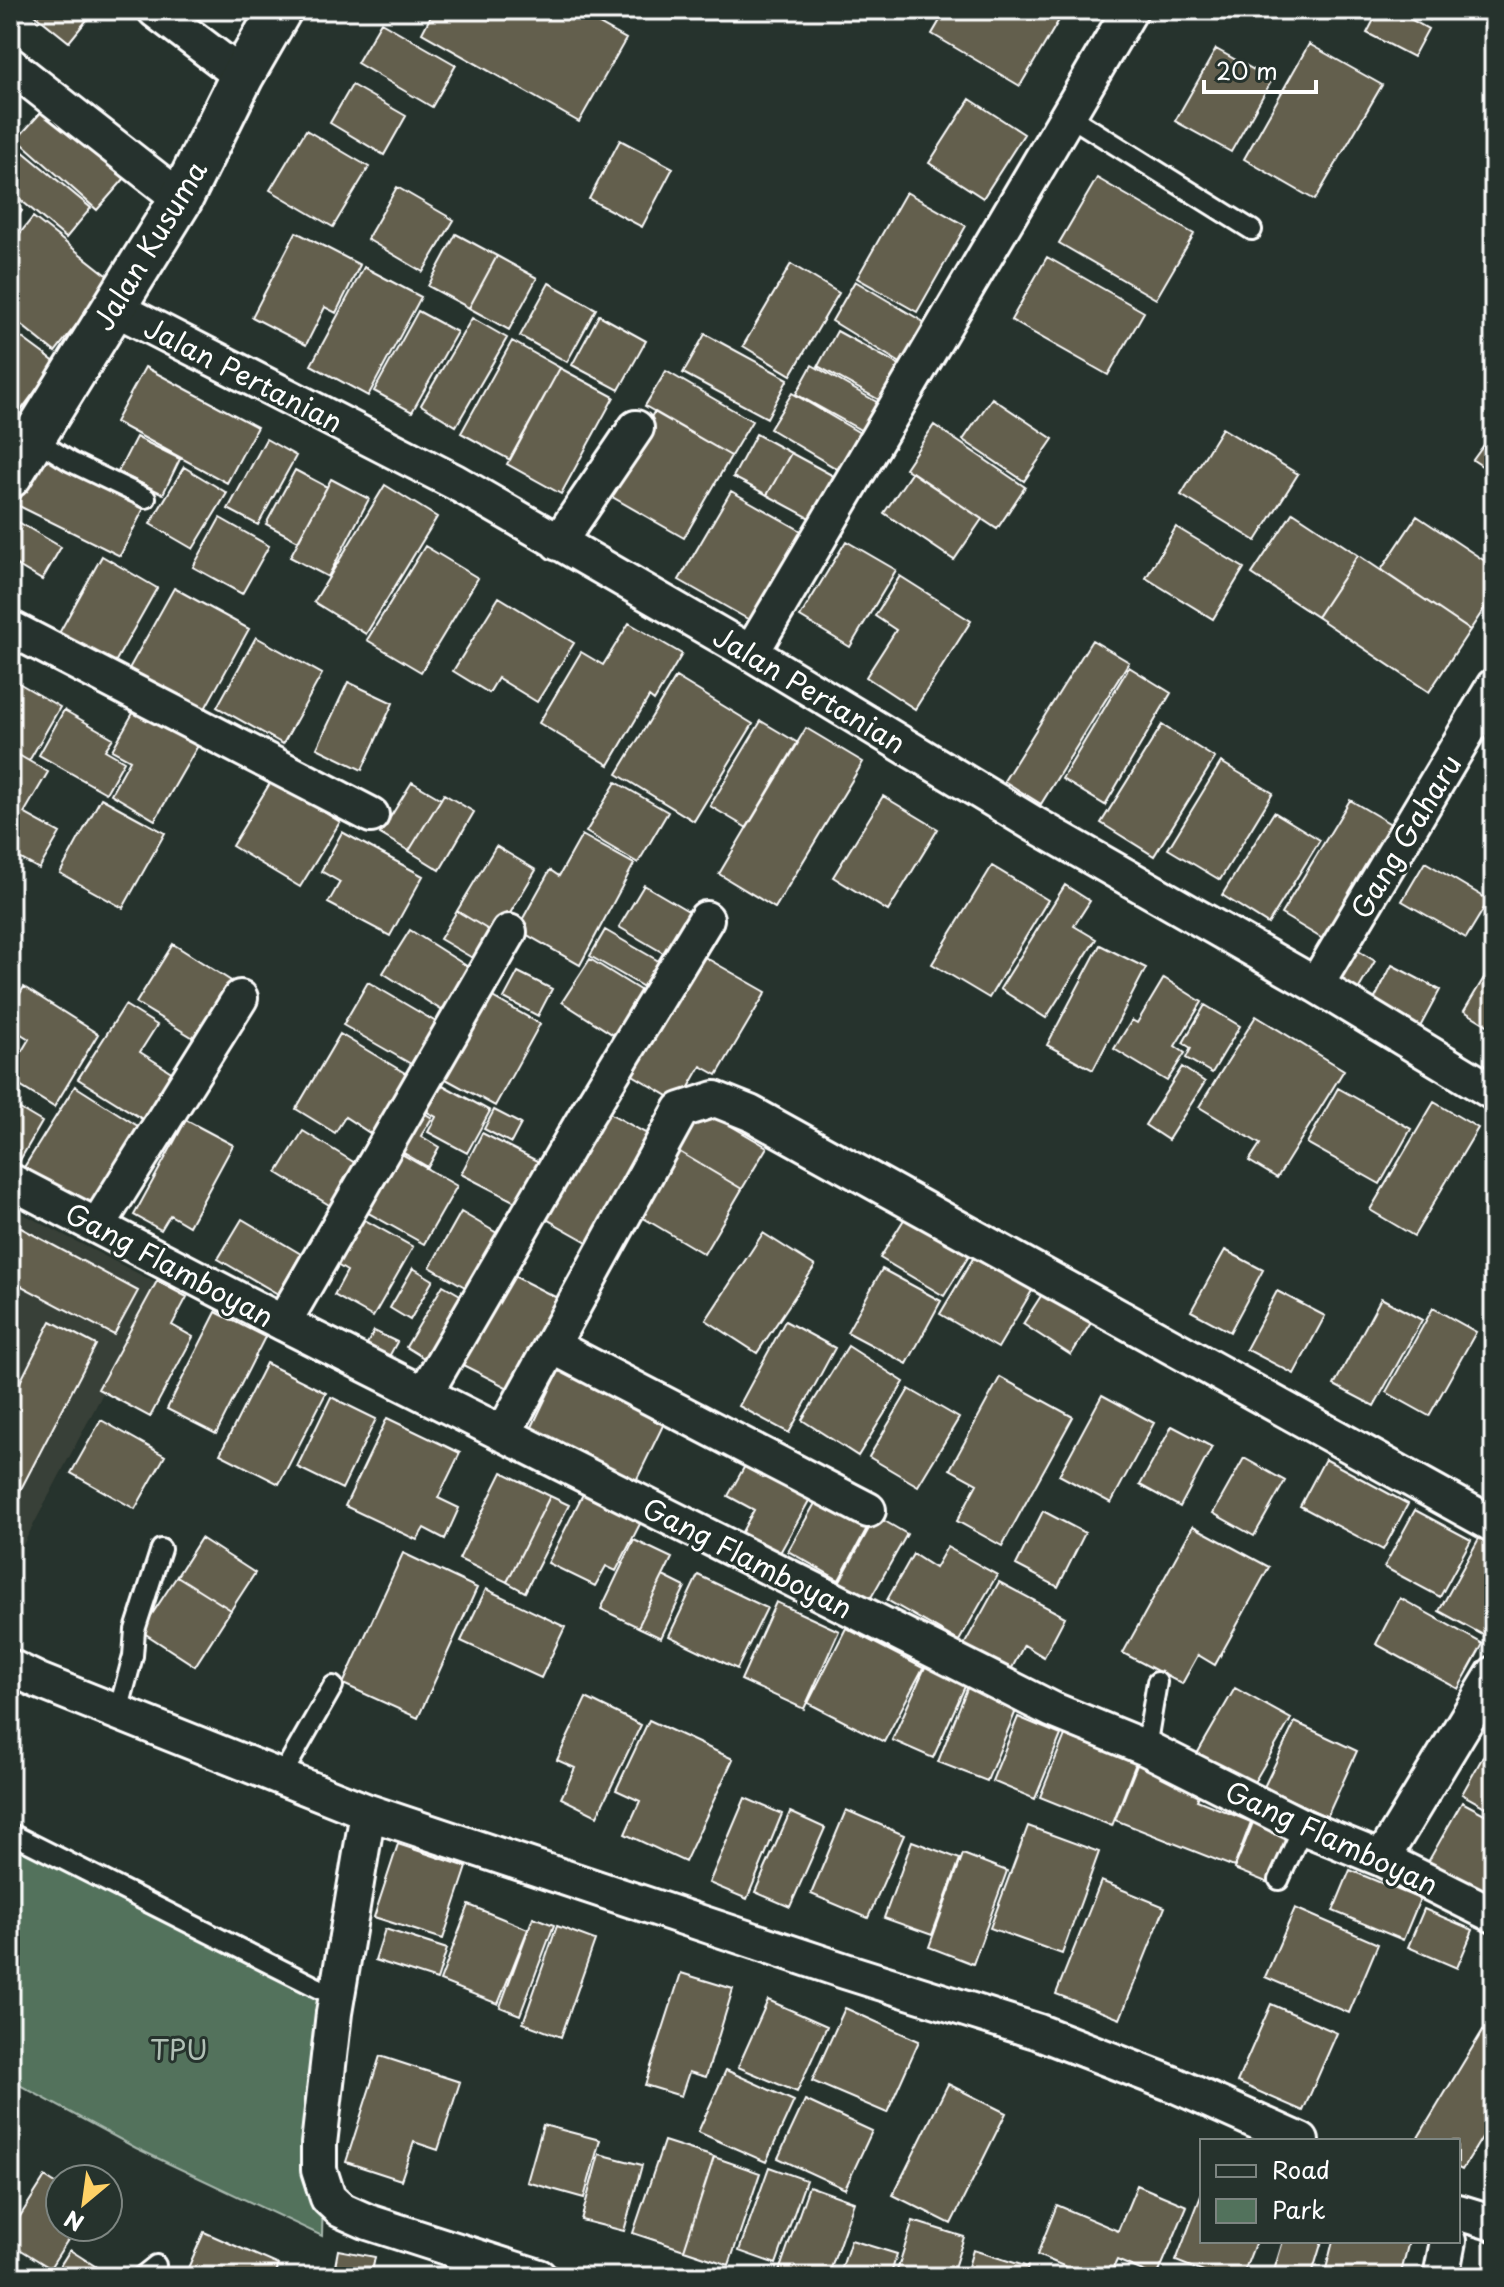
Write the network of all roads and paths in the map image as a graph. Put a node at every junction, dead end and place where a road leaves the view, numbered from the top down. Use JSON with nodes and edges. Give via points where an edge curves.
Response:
{"nodes":[{"id":1,"x":155,"y":10,"type":"edge"},
{"id":2,"x":280,"y":10,"type":"edge"},
{"id":3,"x":1130,"y":10,"type":"edge"},
{"id":4,"x":10,"y":65,"type":"edge"},
{"id":5,"x":242,"y":76,"type":"junction"},
{"id":6,"x":1066,"y":114,"type":"junction"},
{"id":7,"x":181,"y":199,"type":"junction"},
{"id":8,"x":1252,"y":230,"type":"dead end"},
{"id":9,"x":113,"y":307,"type":"junction"},
{"id":10,"x":636,"y":428,"type":"dead end"},
{"id":11,"x":16,"y":464,"type":"edge"},
{"id":12,"x":146,"y":498,"type":"dead end"},
{"id":13,"x":558,"y":543,"type":"junction"},
{"id":14,"x":10,"y":628,"type":"edge"},
{"id":15,"x":751,"y":653,"type":"junction"},
{"id":16,"x":1494,"y":686,"type":"edge"},
{"id":17,"x":371,"y":815,"type":"dead end"},
{"id":18,"x":706,"y":919,"type":"dead end"},
{"id":19,"x":509,"y":932,"type":"dead end"},
{"id":20,"x":1316,"y":985,"type":"junction"},
{"id":21,"x":240,"y":998,"type":"dead end"},
{"id":22,"x":1494,"y":1093,"type":"edge"},
{"id":23,"x":10,"y":1181,"type":"edge"},
{"id":24,"x":98,"y":1225,"type":"junction"},
{"id":25,"x":283,"y":1323,"type":"junction"},
{"id":26,"x":554,"y":1347,"type":"junction"},
{"id":27,"x":425,"y":1393,"type":"junction"},
{"id":28,"x":503,"y":1434,"type":"junction"},
{"id":29,"x":868,"y":1510,"type":"dead end"},
{"id":30,"x":1494,"y":1525,"type":"edge"},
{"id":31,"x":161,"y":1549,"type":"dead end"},
{"id":32,"x":10,"y":1667,"type":"edge"},
{"id":33,"x":1494,"y":1674,"type":"edge"},
{"id":34,"x":1157,"y":1682,"type":"dead end"},
{"id":35,"x":333,"y":1686,"type":"dead end"},
{"id":36,"x":118,"y":1712,"type":"junction"},
{"id":37,"x":1146,"y":1748,"type":"junction"},
{"id":38,"x":281,"y":1777,"type":"junction"},
{"id":39,"x":368,"y":1812,"type":"junction"},
{"id":40,"x":1303,"y":1827,"type":"junction"},
{"id":41,"x":10,"y":1833,"type":"edge"},
{"id":42,"x":1382,"y":1859,"type":"junction"},
{"id":43,"x":1279,"y":1880,"type":"dead end"},
{"id":44,"x":1494,"y":1915,"type":"edge"},
{"id":45,"x":336,"y":1997,"type":"junction"},
{"id":46,"x":1297,"y":2139,"type":"edge"},
{"id":47,"x":1460,"y":2213,"type":"edge"},
{"id":48,"x":1494,"y":2223,"type":"edge"},
{"id":49,"x":1448,"y":2243,"type":"edge"},
{"id":50,"x":156,"y":2265,"type":"dead end"},
{"id":51,"x":141,"y":2277,"type":"edge"},
{"id":52,"x":539,"y":2277,"type":"edge"},
{"id":53,"x":1441,"y":2277,"type":"edge"}],
"edges":[{"from":1,"to":5,"type":"street"},
{"from":2,"to":5,"type":"street","name":"Jalan Kusuma"},
{"from":3,"to":6,"type":"street"},
{"from":4,"to":7,"type":"street"},
{"from":5,"to":7,"type":"street","name":"Jalan Kusuma"},
{"from":6,"to":8,"type":"lane"},
{"from":6,"to":15,"type":"street"},
{"from":7,"to":9,"type":"street","name":"Jalan Kusuma"},
{"from":9,"to":11,"type":"street","name":"Jalan Kusuma"},
{"from":9,"to":13,"type":"street","name":"Jalan Pertanian","via":[[455,482]]},
{"from":10,"to":13,"type":"street"},
{"from":11,"to":12,"type":"lane","via":[[71,462]]},
{"from":13,"to":15,"type":"street","name":"Jalan Pertanian"},
{"from":14,"to":17,"type":"street"},
{"from":15,"to":20,"type":"street","name":"Jalan Pertanian","via":[[1034,824]]},
{"from":16,"to":20,"type":"street","name":"Gang Gaharu"},
{"from":18,"to":27,"type":"street"},
{"from":19,"to":25,"type":"street"},
{"from":20,"to":22,"type":"street","name":"Jalan Pertanian"},
{"from":21,"to":24,"type":"street"},
{"from":23,"to":24,"type":"street","name":"Gang Flamboyan"},
{"from":24,"to":25,"type":"street","name":"Gang Flamboyan"},
{"from":25,"to":27,"type":"street","name":"Gang Flamboyan"},
{"from":26,"to":28,"type":"street"},
{"from":26,"to":29,"type":"street"},
{"from":26,"to":30,"type":"street","via":[[681,1110],[715,1099],[750,1113]]},
{"from":27,"to":28,"type":"street","name":"Gang Flamboyan"},
{"from":28,"to":37,"type":"street","name":"Gang Flamboyan","via":[[1053,1710]]},
{"from":31,"to":36,"type":"lane","via":[[135,1630]]},
{"from":32,"to":36,"type":"street"},
{"from":33,"to":42,"type":"street"},
{"from":34,"to":37,"type":"lane"},
{"from":35,"to":38,"type":"lane"},
{"from":36,"to":38,"type":"street"},
{"from":37,"to":40,"type":"street","name":"Gang Flamboyan"},
{"from":38,"to":39,"type":"street"},
{"from":39,"to":45,"type":"street"},
{"from":39,"to":46,"type":"street","via":[[1039,2032]]},
{"from":40,"to":42,"type":"street","name":"Gang Flamboyan"},
{"from":40,"to":43,"type":"lane"},
{"from":41,"to":45,"type":"lane"},
{"from":42,"to":44,"type":"street","name":"Gang Flamboyan"},
{"from":45,"to":52,"type":"street","via":[[319,2144],[328,2198],[341,2210],[380,2226]]},
{"from":47,"to":48,"type":"street"},
{"from":49,"to":53,"type":"street"},
{"from":50,"to":51,"type":"lane"}]}
